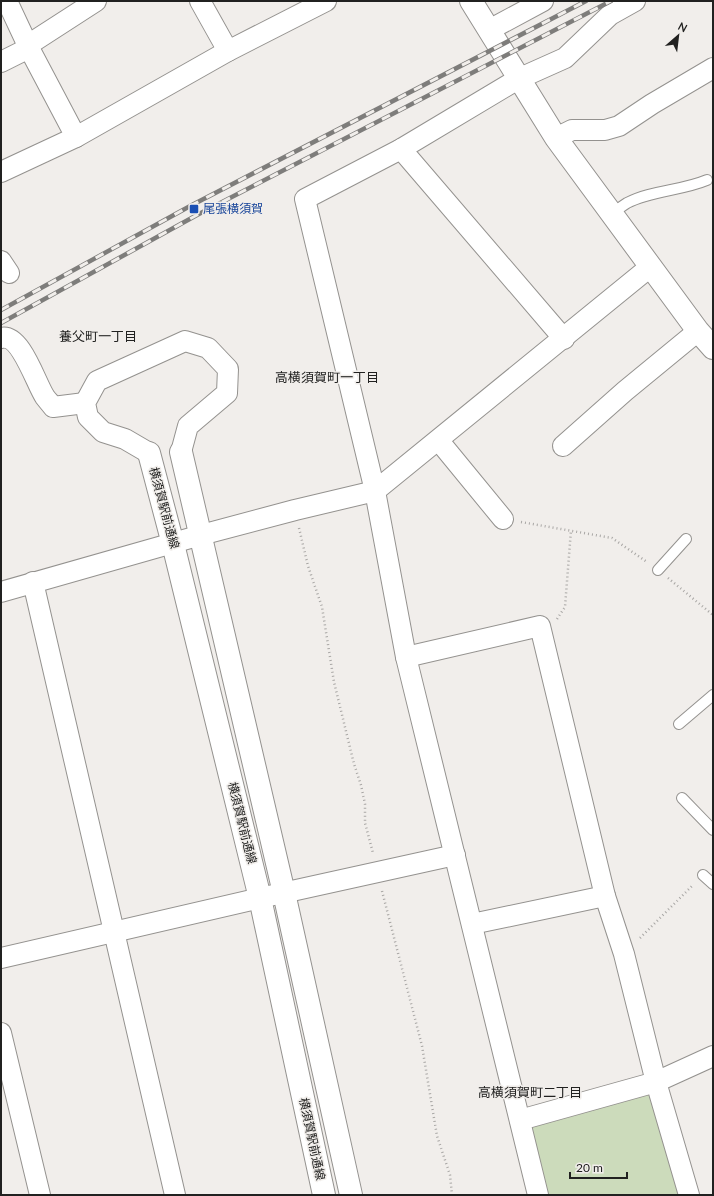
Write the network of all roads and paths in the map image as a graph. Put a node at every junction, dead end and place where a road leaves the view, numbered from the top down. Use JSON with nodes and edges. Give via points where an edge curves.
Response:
{"nodes":[{"id":1,"x":7,"y":1,"type":"edge"},
{"id":2,"x":96,"y":1,"type":"edge"},
{"id":3,"x":200,"y":1,"type":"edge"},
{"id":4,"x":326,"y":1,"type":"edge"},
{"id":5,"x":471,"y":1,"type":"edge"},
{"id":6,"x":543,"y":1,"type":"edge"},
{"id":7,"x":635,"y":1,"type":"edge"},
{"id":8,"x":489,"y":30,"type":"junction"},
{"id":9,"x":28,"y":47,"type":"junction"},
{"id":10,"x":228,"y":51,"type":"junction"},
{"id":11,"x":1,"y":62,"type":"edge"},
{"id":12,"x":713,"y":68,"type":"edge"},
{"id":13,"x":518,"y":79,"type":"junction"},
{"id":14,"x":76,"y":137,"type":"junction"},
{"id":15,"x":556,"y":138,"type":"junction"},
{"id":16,"x":401,"y":149,"type":"junction"},
{"id":17,"x":1,"y":172,"type":"edge"},
{"id":18,"x":707,"y":180,"type":"dead end"},
{"id":19,"x":612,"y":214,"type":"junction"},
{"id":20,"x":650,"y":267,"type":"junction"},
{"id":21,"x":698,"y":331,"type":"junction"},
{"id":22,"x":1,"y":338,"type":"edge"},
{"id":23,"x":564,"y":339,"type":"junction"},
{"id":24,"x":713,"y":348,"type":"edge"},
{"id":25,"x":85,"y":403,"type":"junction"},
{"id":26,"x":439,"y":441,"type":"junction"},
{"id":27,"x":563,"y":446,"type":"dead end"},
{"id":28,"x":181,"y":452,"type":"joint"},
{"id":29,"x":149,"y":453,"type":"joint"},
{"id":30,"x":375,"y":492,"type":"junction"},
{"id":31,"x":503,"y":519,"type":"joint"},
{"id":32,"x":571,"y":530,"type":"junction"},
{"id":33,"x":201,"y":535,"type":"junction"},
{"id":34,"x":686,"y":538,"type":"dead end"},
{"id":35,"x":173,"y":544,"type":"junction"},
{"id":36,"x":658,"y":570,"type":"junction"},
{"id":37,"x":33,"y":582,"type":"junction"},
{"id":38,"x":1,"y":592,"type":"edge"},
{"id":39,"x":713,"y":615,"type":"edge"},
{"id":40,"x":543,"y":638,"type":"junction"},
{"id":41,"x":406,"y":657,"type":"junction"},
{"id":42,"x":713,"y":695,"type":"edge"},
{"id":43,"x":680,"y":724,"type":"dead end"},
{"id":44,"x":682,"y":798,"type":"dead end"},
{"id":45,"x":713,"y":830,"type":"edge"},
{"id":46,"x":455,"y":855,"type":"junction"},
{"id":47,"x":703,"y":875,"type":"joint"},
{"id":48,"x":713,"y":884,"type":"edge"},
{"id":49,"x":284,"y":893,"type":"junction"},
{"id":50,"x":605,"y":896,"type":"junction"},
{"id":51,"x":260,"y":898,"type":"junction"},
{"id":52,"x":472,"y":924,"type":"junction"},
{"id":53,"x":115,"y":932,"type":"junction"},
{"id":54,"x":624,"y":954,"type":"junction"},
{"id":55,"x":1,"y":958,"type":"edge"},
{"id":56,"x":1,"y":1033,"type":"edge"},
{"id":57,"x":713,"y":1056,"type":"edge"},
{"id":58,"x":656,"y":1082,"type":"junction"},
{"id":59,"x":520,"y":1120,"type":"junction"},
{"id":60,"x":40,"y":1195,"type":"edge"},
{"id":61,"x":175,"y":1195,"type":"edge"},
{"id":62,"x":324,"y":1195,"type":"edge"},
{"id":63,"x":351,"y":1195,"type":"edge"},
{"id":64,"x":538,"y":1195,"type":"edge"},
{"id":65,"x":689,"y":1195,"type":"edge"}],
"edges":[{"from":1,"to":9,"type":"street"},
{"from":2,"to":9,"type":"street"},
{"from":3,"to":10,"type":"street"},
{"from":4,"to":10,"type":"street"},
{"from":5,"to":8,"type":"street"},
{"from":6,"to":8,"type":"street"},
{"from":7,"to":13,"type":"street","via":[[610,14],[565,58]]},
{"from":8,"to":13,"type":"street"},
{"from":9,"to":11,"type":"street"},
{"from":9,"to":14,"type":"street"},
{"from":10,"to":14,"type":"street"},
{"from":12,"to":15,"type":"street","via":[[619,126],[606,130],[572,130]]},
{"from":13,"to":15,"type":"street"},
{"from":13,"to":16,"type":"street"},
{"from":14,"to":17,"type":"street"},
{"from":15,"to":19,"type":"street"},
{"from":16,"to":23,"type":"street"},
{"from":16,"to":30,"type":"street","via":[[305,199]]},
{"from":18,"to":19,"type":"lane","via":[[691,187],[636,199]]},
{"from":19,"to":20,"type":"street"},
{"from":20,"to":21,"type":"street"},
{"from":20,"to":23,"type":"street"},
{"from":21,"to":24,"type":"street"},
{"from":21,"to":27,"type":"street"},
{"from":22,"to":25,"type":"street","via":[[11,339],[20,349],[45,397],[54,407]]},
{"from":23,"to":26,"type":"street"},
{"from":25,"to":28,"type":"street","via":[[96,381],[178,344],[185,341],[208,348],[228,369],[227,392],[188,426]]},
{"from":25,"to":29,"type":"street","via":[[88,417],[103,432],[125,438]]},
{"from":26,"to":30,"type":"street"},
{"from":26,"to":31,"type":"street"},
{"from":28,"to":33,"type":"street","name":"横須賀駅前通線"},
{"from":29,"to":35,"type":"street","name":"横須賀駅前通線"},
{"from":30,"to":33,"type":"street"},
{"from":30,"to":41,"type":"street"},
{"from":31,"to":32,"type":"path"},
{"from":32,"to":36,"type":"path","via":[[612,538]]},
{"from":32,"to":40,"type":"path","via":[[565,607]]},
{"from":33,"to":35,"type":"street"},
{"from":33,"to":49,"type":"street","name":"横須賀駅前通線"},
{"from":34,"to":36,"type":"lane"},
{"from":35,"to":37,"type":"street"},
{"from":35,"to":51,"type":"street","name":"横須賀駅前通線"},
{"from":36,"to":39,"type":"path"},
{"from":37,"to":38,"type":"street"},
{"from":37,"to":53,"type":"street"},
{"from":40,"to":41,"type":"street","via":[[540,626]]},
{"from":40,"to":50,"type":"street"},
{"from":41,"to":46,"type":"street"},
{"from":42,"to":43,"type":"lane"},
{"from":44,"to":45,"type":"lane"},
{"from":46,"to":49,"type":"street"},
{"from":46,"to":52,"type":"street"},
{"from":47,"to":48,"type":"lane"},
{"from":47,"to":54,"type":"path"},
{"from":49,"to":51,"type":"street"},
{"from":49,"to":63,"type":"street","name":"横須賀駅前通線"},
{"from":50,"to":52,"type":"street"},
{"from":50,"to":54,"type":"street"},
{"from":51,"to":53,"type":"street"},
{"from":51,"to":62,"type":"street","name":"横須賀駅前通線"},
{"from":52,"to":59,"type":"street"},
{"from":53,"to":55,"type":"street"},
{"from":53,"to":61,"type":"street"},
{"from":54,"to":58,"type":"street"},
{"from":56,"to":60,"type":"street"},
{"from":57,"to":58,"type":"street"},
{"from":58,"to":59,"type":"street"},
{"from":58,"to":65,"type":"street"},
{"from":59,"to":64,"type":"street"}]}
